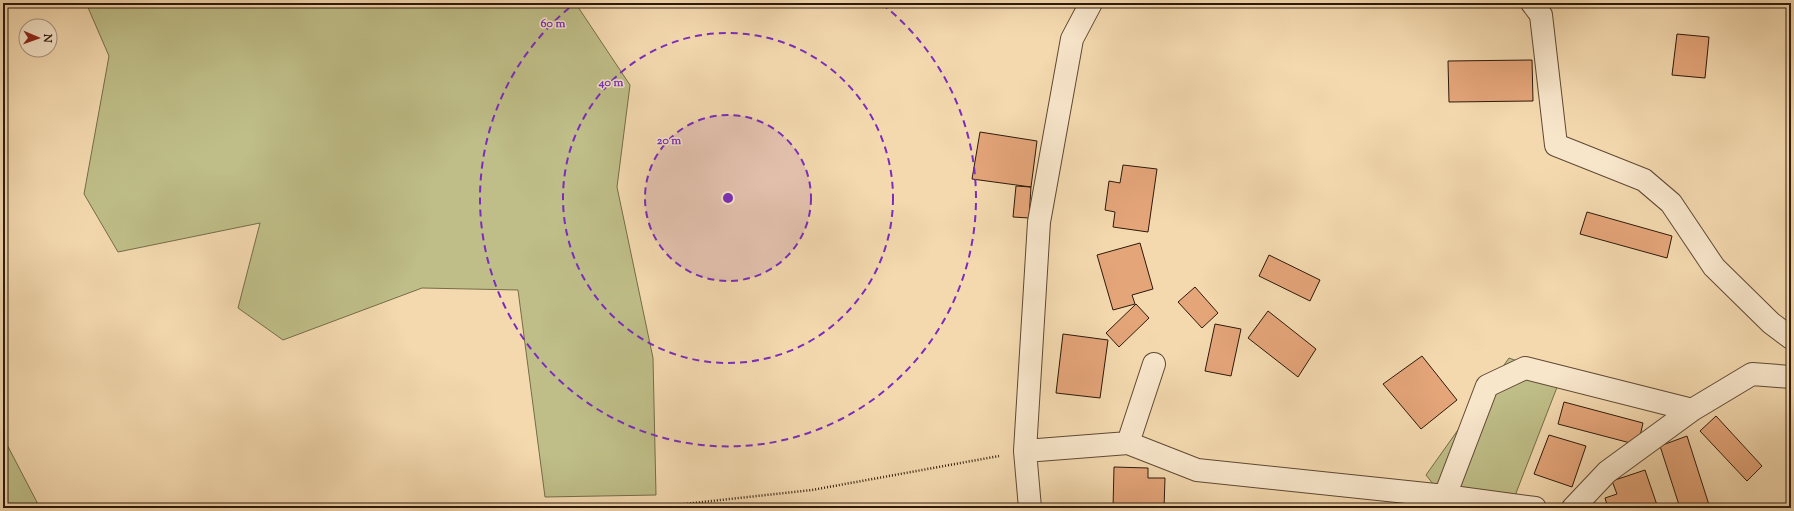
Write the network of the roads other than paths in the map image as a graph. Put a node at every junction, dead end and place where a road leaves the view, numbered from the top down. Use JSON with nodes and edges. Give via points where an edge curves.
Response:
{"nodes":[{"id":1,"x":1091,"y":3,"type":"edge"},
{"id":2,"x":1532,"y":3,"type":"edge"},
{"id":3,"x":1791,"y":338,"type":"edge"},
{"id":4,"x":1154,"y":364,"type":"dead end"},
{"id":5,"x":1791,"y":377,"type":"edge"},
{"id":6,"x":1692,"y":410,"type":"junction"},
{"id":7,"x":1128,"y":443,"type":"junction"},
{"id":8,"x":1025,"y":451,"type":"junction"},
{"id":9,"x":1445,"y":496,"type":"junction"},
{"id":10,"x":1030,"y":508,"type":"edge"},
{"id":11,"x":1535,"y":508,"type":"edge"},
{"id":12,"x":1573,"y":508,"type":"edge"}],
"edges":[{"from":1,"to":8,"type":"street","via":[[1072,39],[1039,222]]},
{"from":2,"to":3,"type":"street","via":[[1541,15],[1556,145],[1644,180],[1671,203],[1714,267],[1771,323]]},
{"from":4,"to":7,"type":"street"},
{"from":5,"to":6,"type":"street","via":[[1752,374]]},
{"from":6,"to":9,"type":"street","via":[[1525,368],[1487,386]]},
{"from":6,"to":12,"type":"street","via":[[1607,472]]},
{"from":7,"to":8,"type":"street"},
{"from":7,"to":9,"type":"street","via":[[1197,470]]},
{"from":8,"to":10,"type":"street"},
{"from":9,"to":11,"type":"street"}]}
